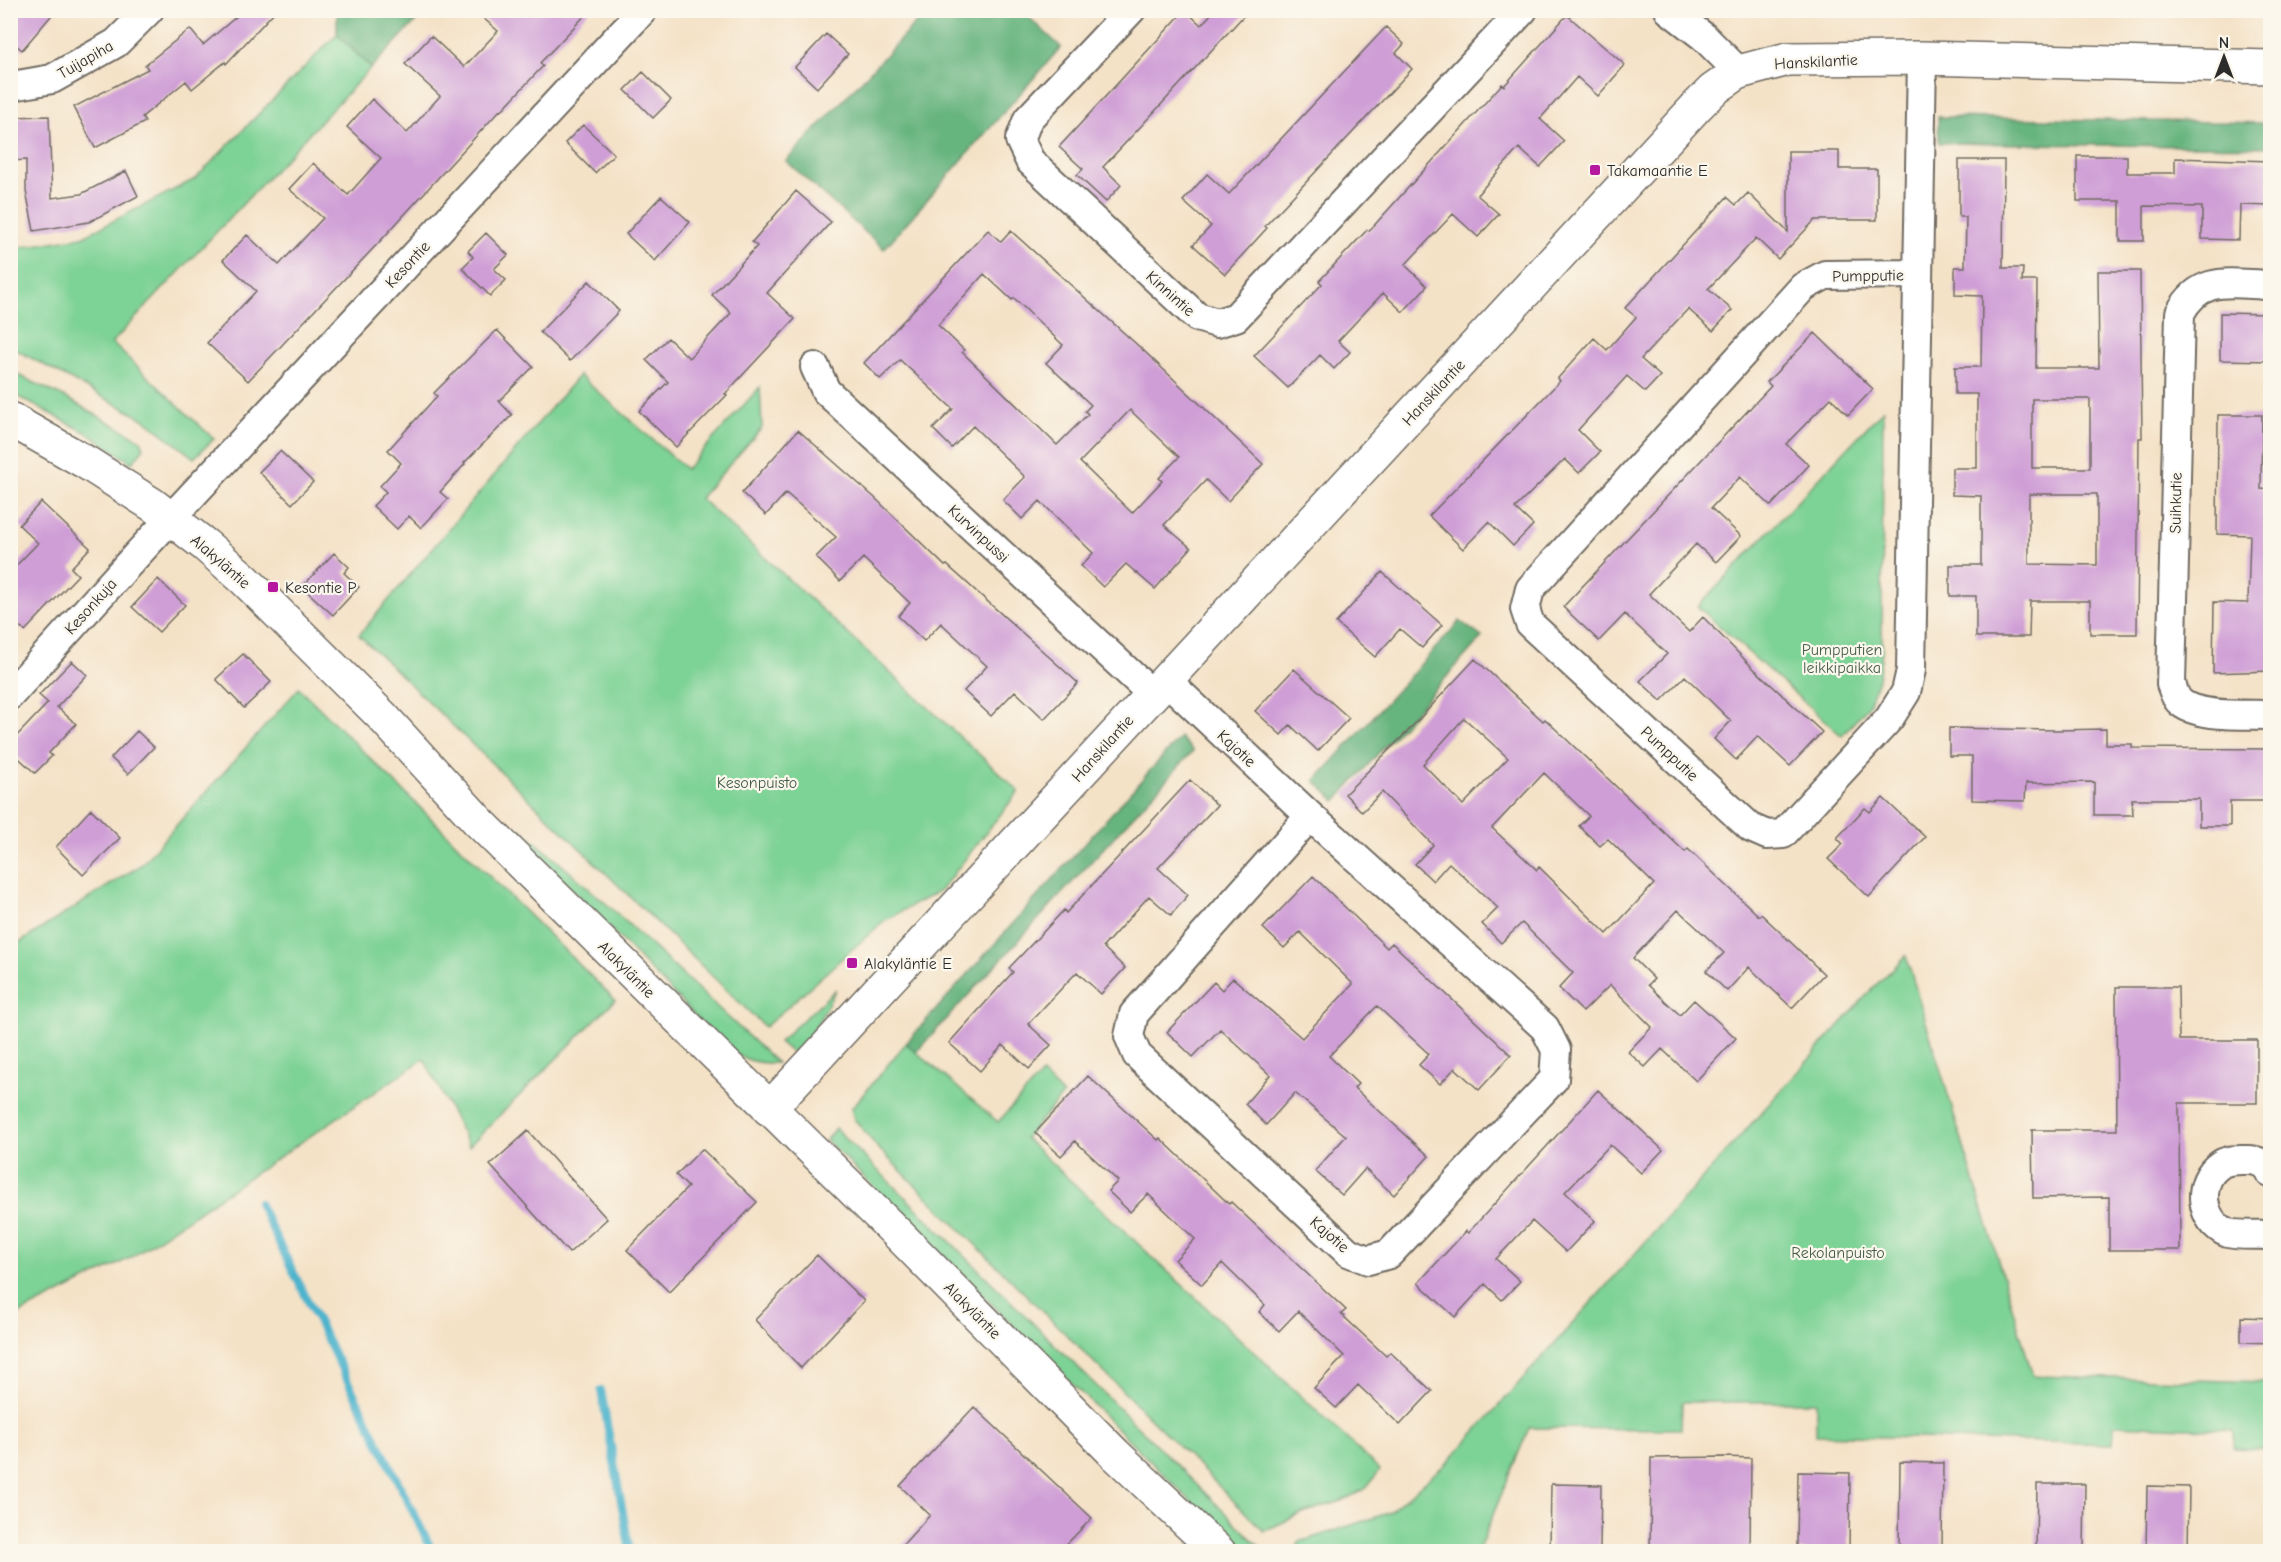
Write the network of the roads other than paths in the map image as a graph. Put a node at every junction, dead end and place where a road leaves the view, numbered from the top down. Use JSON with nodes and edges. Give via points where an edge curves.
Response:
{"nodes":[{"id":1,"x":149,"y":10,"type":"edge"},
{"id":2,"x":643,"y":10,"type":"edge"},
{"id":3,"x":1131,"y":10,"type":"edge"},
{"id":4,"x":1523,"y":10,"type":"edge"},
{"id":5,"x":1669,"y":10,"type":"edge"},
{"id":6,"x":1922,"y":58,"type":"junction"},
{"id":7,"x":2271,"y":67,"type":"edge"},
{"id":8,"x":1739,"y":72,"type":"junction"},
{"id":9,"x":10,"y":84,"type":"edge"},
{"id":10,"x":1917,"y":274,"type":"junction"},
{"id":11,"x":2271,"y":285,"type":"edge"},
{"id":12,"x":815,"y":367,"type":"dead end"},
{"id":13,"x":10,"y":419,"type":"edge"},
{"id":14,"x":171,"y":518,"type":"junction"},
{"id":15,"x":1158,"y":686,"type":"junction"},
{"id":16,"x":10,"y":695,"type":"edge"},
{"id":17,"x":2271,"y":715,"type":"edge"},
{"id":18,"x":1310,"y":816,"type":"junction"},
{"id":19,"x":769,"y":1109,"type":"junction"},
{"id":20,"x":2271,"y":1173,"type":"edge"},
{"id":21,"x":2271,"y":1235,"type":"edge"},
{"id":22,"x":1212,"y":1549,"type":"edge"}],
"edges":[{"from":1,"to":9,"type":"street","name":"Tuijapiha","via":[[116,43],[51,79]]},
{"from":2,"to":14,"type":"street","name":"Kesontie"},
{"from":3,"to":4,"type":"street","name":"Kinnintie","via":[[1028,119],[1020,140],[1030,161],[1188,309],[1197,317],[1217,323],[1236,317]]},
{"from":5,"to":8,"type":"street"},
{"from":6,"to":7,"type":"street","name":"Hanskilantie"},
{"from":6,"to":8,"type":"street","name":"Hanskilantie","via":[[1788,59]]},
{"from":6,"to":10,"type":"street","name":"Pumpputie"},
{"from":8,"to":15,"type":"street","name":"Hanskilantie","via":[[1698,105]]},
{"from":10,"to":10,"type":"street","name":"Pumpputie","via":[[1911,670],[1906,692],[1889,719],[1783,834],[1767,835],[1751,828],[1530,624],[1525,609],[1530,589],[1803,287],[1825,275]]},
{"from":11,"to":17,"type":"street","name":"Suihkutie","via":[[2203,286],[2188,298],[2180,313],[2170,684],[2178,700],[2206,713]]},
{"from":12,"to":15,"type":"street","name":"Kurvinpussi","via":[[826,391]]},
{"from":13,"to":14,"type":"street","name":"Alakyläntie"},
{"from":14,"to":16,"type":"street","name":"Kesonkuja"},
{"from":14,"to":19,"type":"street","name":"Alakyläntie","via":[[308,640],[479,822]]},
{"from":15,"to":18,"type":"street","name":"Kajotie"},
{"from":15,"to":19,"type":"street","name":"Hanskilantie"},
{"from":18,"to":18,"type":"street","name":"Kajotie","via":[[1545,1028],[1556,1050],[1554,1079],[1389,1254],[1368,1260],[1348,1252],[1145,1063],[1129,1036],[1134,1014]]},
{"from":19,"to":22,"type":"street","name":"Alakyläntie"},
{"from":20,"to":21,"type":"street","via":[[2255,1160],[2221,1164],[2204,1189],[2204,1205],[2211,1221],[2229,1233]]}]}
